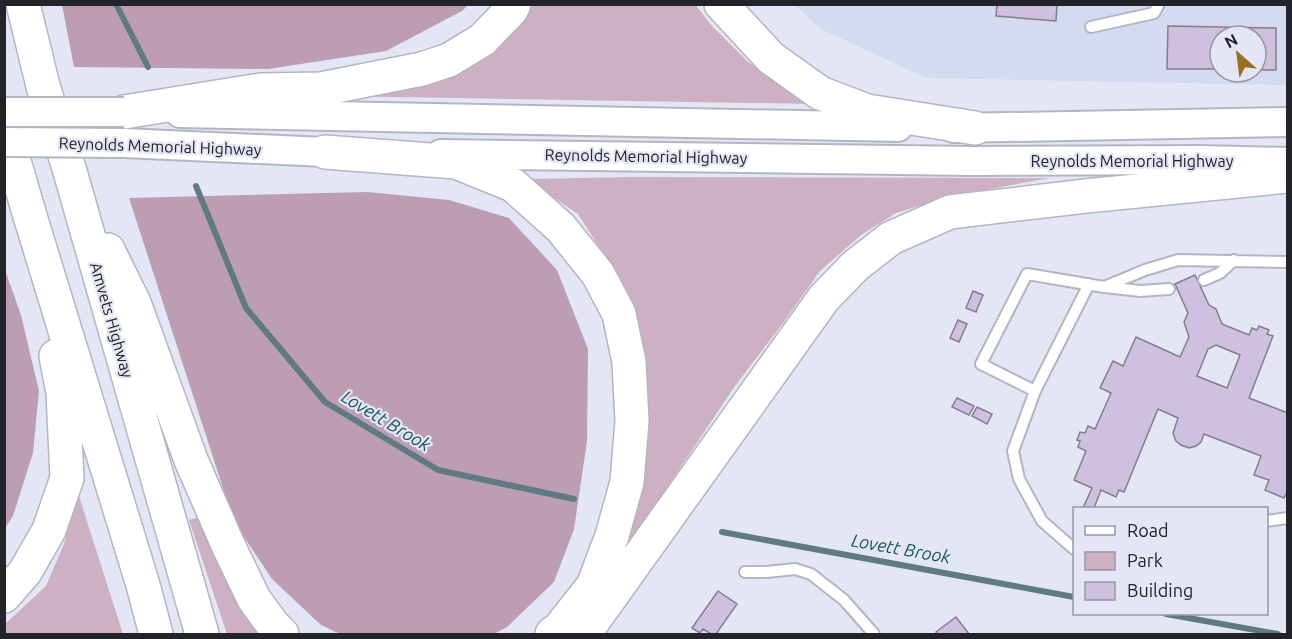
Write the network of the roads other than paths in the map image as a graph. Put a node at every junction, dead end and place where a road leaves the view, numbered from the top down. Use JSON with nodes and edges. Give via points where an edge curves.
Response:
{"nodes":[{"id":1,"x":23,"y":4,"type":"edge"},
{"id":2,"x":514,"y":4,"type":"edge"},
{"id":3,"x":721,"y":4,"type":"edge"},
{"id":4,"x":1159,"y":4,"type":"edge"},
{"id":5,"x":1091,"y":27,"type":"dead end"},
{"id":6,"x":4,"y":112,"type":"edge"},
{"id":7,"x":1287,"y":122,"type":"edge"},
{"id":8,"x":4,"y":127,"type":"edge"},
{"id":9,"x":124,"y":128,"type":"junction"},
{"id":10,"x":975,"y":128,"type":"junction"},
{"id":11,"x":4,"y":142,"type":"edge"},
{"id":12,"x":325,"y":152,"type":"junction"},
{"id":13,"x":1287,"y":162,"type":"edge"},
{"id":14,"x":69,"y":168,"type":"junction"},
{"id":15,"x":1287,"y":176,"type":"edge"},
{"id":16,"x":30,"y":216,"type":"junction"},
{"id":17,"x":1234,"y":260,"type":"junction"},
{"id":18,"x":1287,"y":262,"type":"edge"},
{"id":19,"x":1204,"y":280,"type":"dead end"},
{"id":20,"x":1089,"y":284,"type":"junction"},
{"id":21,"x":1104,"y":287,"type":"junction"},
{"id":22,"x":1169,"y":289,"type":"dead end"},
{"id":23,"x":1035,"y":391,"type":"junction"},
{"id":24,"x":1287,"y":518,"type":"edge"},
{"id":25,"x":1268,"y":521,"type":"edge"},
{"id":26,"x":1073,"y":548,"type":"edge"},
{"id":27,"x":745,"y":572,"type":"dead end"},
{"id":28,"x":4,"y":596,"type":"edge"},
{"id":29,"x":156,"y":634,"type":"edge"},
{"id":30,"x":202,"y":634,"type":"edge"},
{"id":31,"x":282,"y":634,"type":"edge"},
{"id":32,"x":552,"y":634,"type":"edge"},
{"id":33,"x":584,"y":634,"type":"edge"},
{"id":34,"x":874,"y":634,"type":"edge"}],
"edges":[{"from":1,"to":14,"type":"highway","name":"Amvets Highway"},
{"from":2,"to":9,"type":"highway","via":[[482,40],[449,60],[422,69],[321,89],[261,90]]},
{"from":3,"to":10,"type":"highway","via":[[771,58],[820,93],[867,111]]},
{"from":4,"to":5,"type":"lane","via":[[1154,13]]},
{"from":6,"to":9,"type":"main road","name":"Reynolds Memorial Highway","bridge":true},
{"from":7,"to":10,"type":"main road","name":"Reynolds Memorial Highway"},
{"from":8,"to":16,"type":"highway"},
{"from":9,"to":10,"type":"main road","name":"Reynolds Memorial Highway"},
{"from":9,"to":11,"type":"main road","name":"Reynolds Memorial Highway","bridge":true},
{"from":9,"to":12,"type":"main road","name":"Reynolds Memorial Highway"},
{"from":12,"to":13,"type":"main road","name":"Reynolds Memorial Highway"},
{"from":12,"to":32,"type":"highway","via":[[456,162],[513,185],[561,228],[598,274],[619,314],[629,362],[632,421],[627,482],[593,586]]},
{"from":14,"to":30,"type":"highway","name":"Amvets Highway"},
{"from":14,"to":31,"type":"highway","via":[[134,303],[191,460],[228,545],[254,599]]},
{"from":15,"to":33,"type":"highway","via":[[950,212],[891,238],[855,266],[824,298]]},
{"from":16,"to":28,"type":"highway","via":[[63,393],[67,478],[49,530],[26,572]]},
{"from":16,"to":29,"type":"highway"},
{"from":17,"to":18,"type":"lane"},
{"from":17,"to":19,"type":"lane","via":[[1220,273]]},
{"from":17,"to":21,"type":"lane","via":[[1178,260]]},
{"from":20,"to":21,"type":"lane"},
{"from":20,"to":23,"type":"lane"},
{"from":20,"to":23,"type":"lane","via":[[1027,274],[981,364]]},
{"from":21,"to":22,"type":"lane"},
{"from":23,"to":26,"type":"lane","via":[[1013,451],[1019,479],[1042,521]]},
{"from":24,"to":25,"type":"lane"},
{"from":27,"to":34,"type":"lane","via":[[795,569],[811,574],[844,600]]}]}
